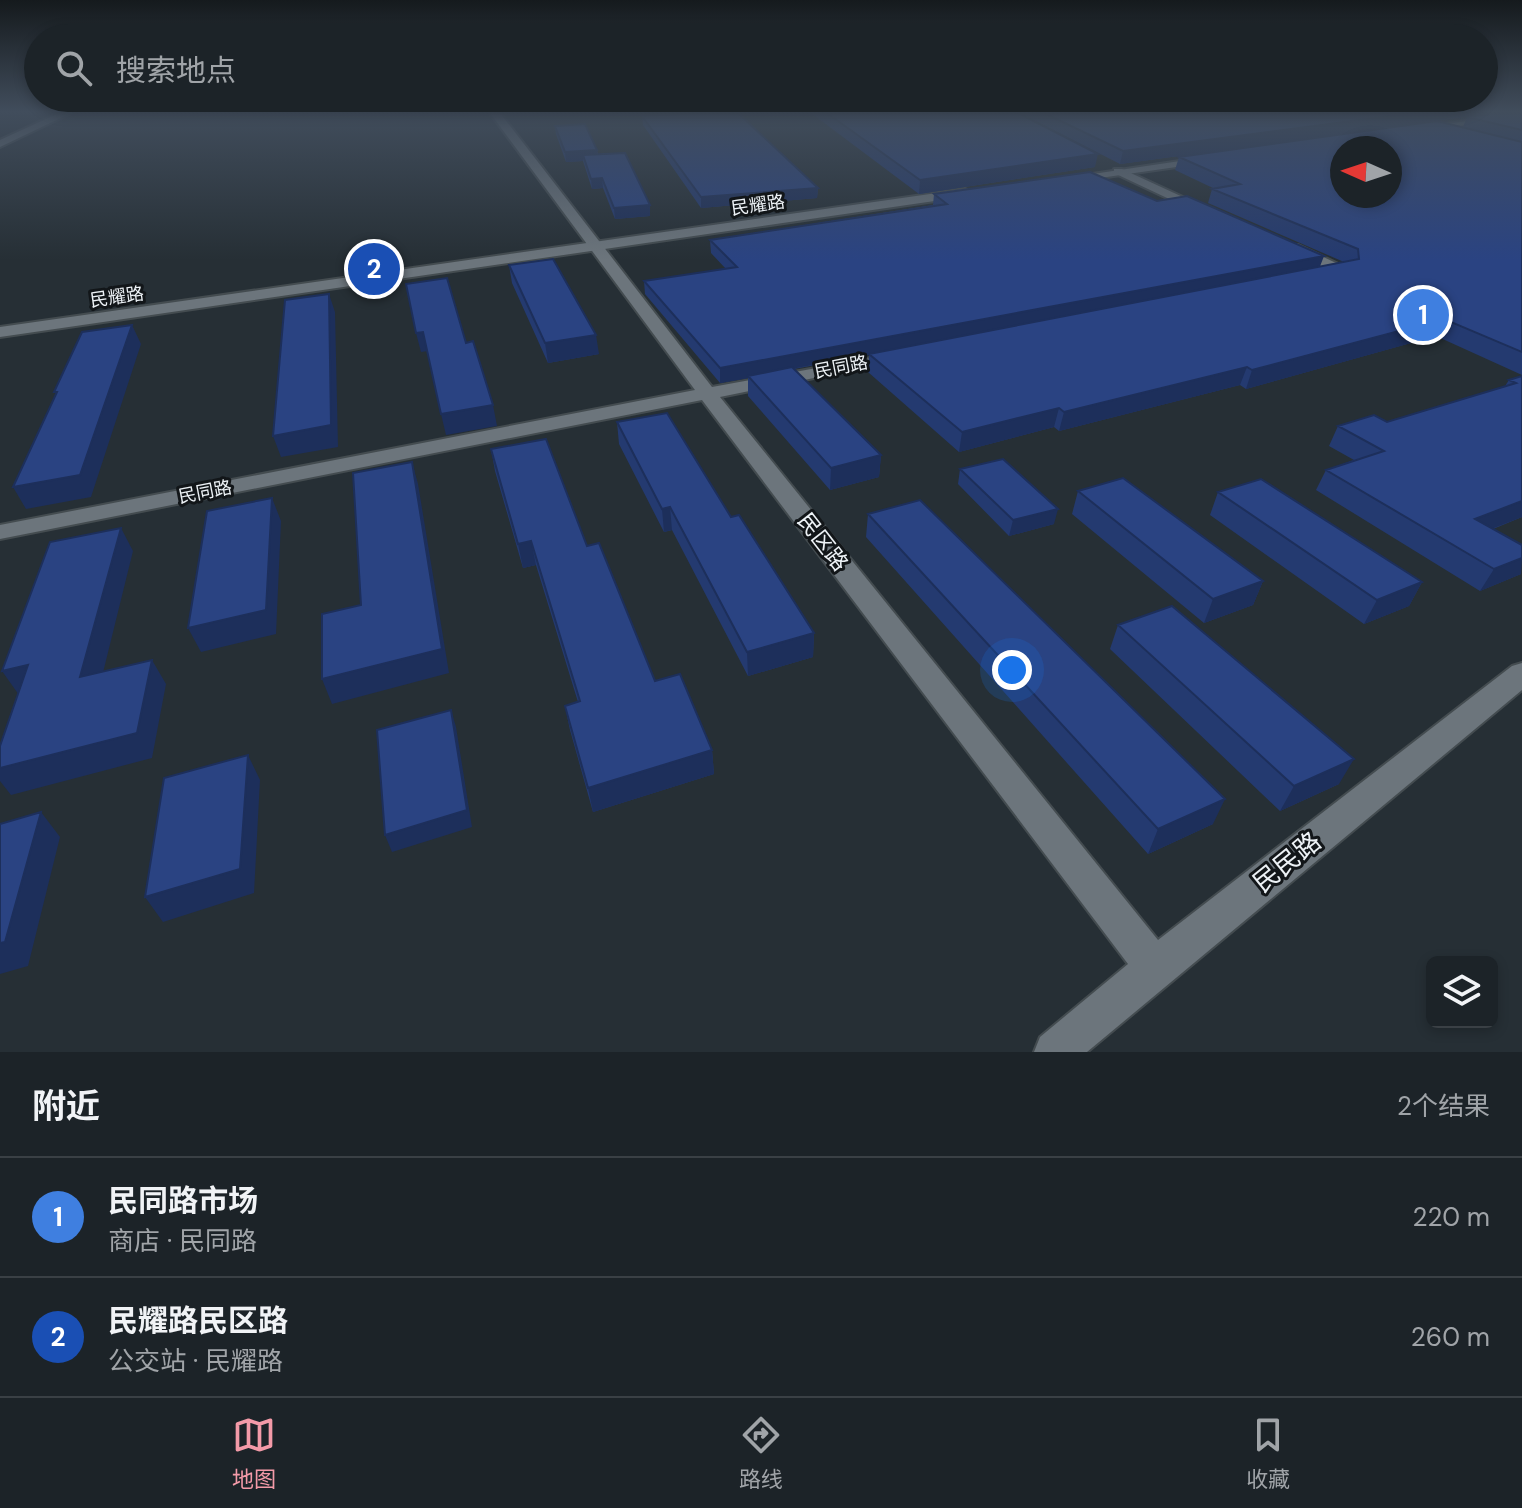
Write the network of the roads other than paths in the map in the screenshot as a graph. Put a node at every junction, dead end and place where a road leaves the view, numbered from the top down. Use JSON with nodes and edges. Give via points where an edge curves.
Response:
{"nodes":[{"id":1,"x":532,"y":162,"type":"edge"},
{"id":2,"x":1101,"y":162,"type":"edge"},
{"id":3,"x":1188,"y":162,"type":"edge"},
{"id":4,"x":1118,"y":171,"type":"junction"},
{"id":5,"x":1041,"y":182,"type":"edge"},
{"id":6,"x":980,"y":191,"type":"edge"},
{"id":7,"x":1221,"y":217,"type":"edge"},
{"id":8,"x":1276,"y":241,"type":"edge"},
{"id":9,"x":595,"y":246,"type":"junction"},
{"id":10,"x":1314,"y":277,"type":"edge"},
{"id":11,"x":0,"y":332,"type":"edge"},
{"id":12,"x":925,"y":351,"type":"edge"},
{"id":13,"x":707,"y":393,"type":"junction"},
{"id":14,"x":0,"y":532,"type":"edge"},
{"id":15,"x":1522,"y":674,"type":"edge"},
{"id":16,"x":1155,"y":967,"type":"junction"},
{"id":17,"x":1055,"y":1052,"type":"edge"}],
"edges":[{"from":1,"to":9,"type":"street","name":"民区路"},
{"from":2,"to":4,"type":"street"},
{"from":3,"to":4,"type":"street"},
{"from":4,"to":5,"type":"street"},
{"from":4,"to":7,"type":"street"},
{"from":6,"to":9,"type":"street","name":"民耀路"},
{"from":8,"to":10,"type":"street","via":[[1345,271]]},
{"from":9,"to":11,"type":"street","name":"民耀路"},
{"from":9,"to":13,"type":"street","name":"民区路"},
{"from":12,"to":13,"type":"street","name":"民同路"},
{"from":13,"to":14,"type":"street","name":"民同路"},
{"from":13,"to":16,"type":"street","name":"民区路"},
{"from":15,"to":16,"type":"street","name":"民民路"},
{"from":16,"to":17,"type":"street","name":"民民路"}]}
